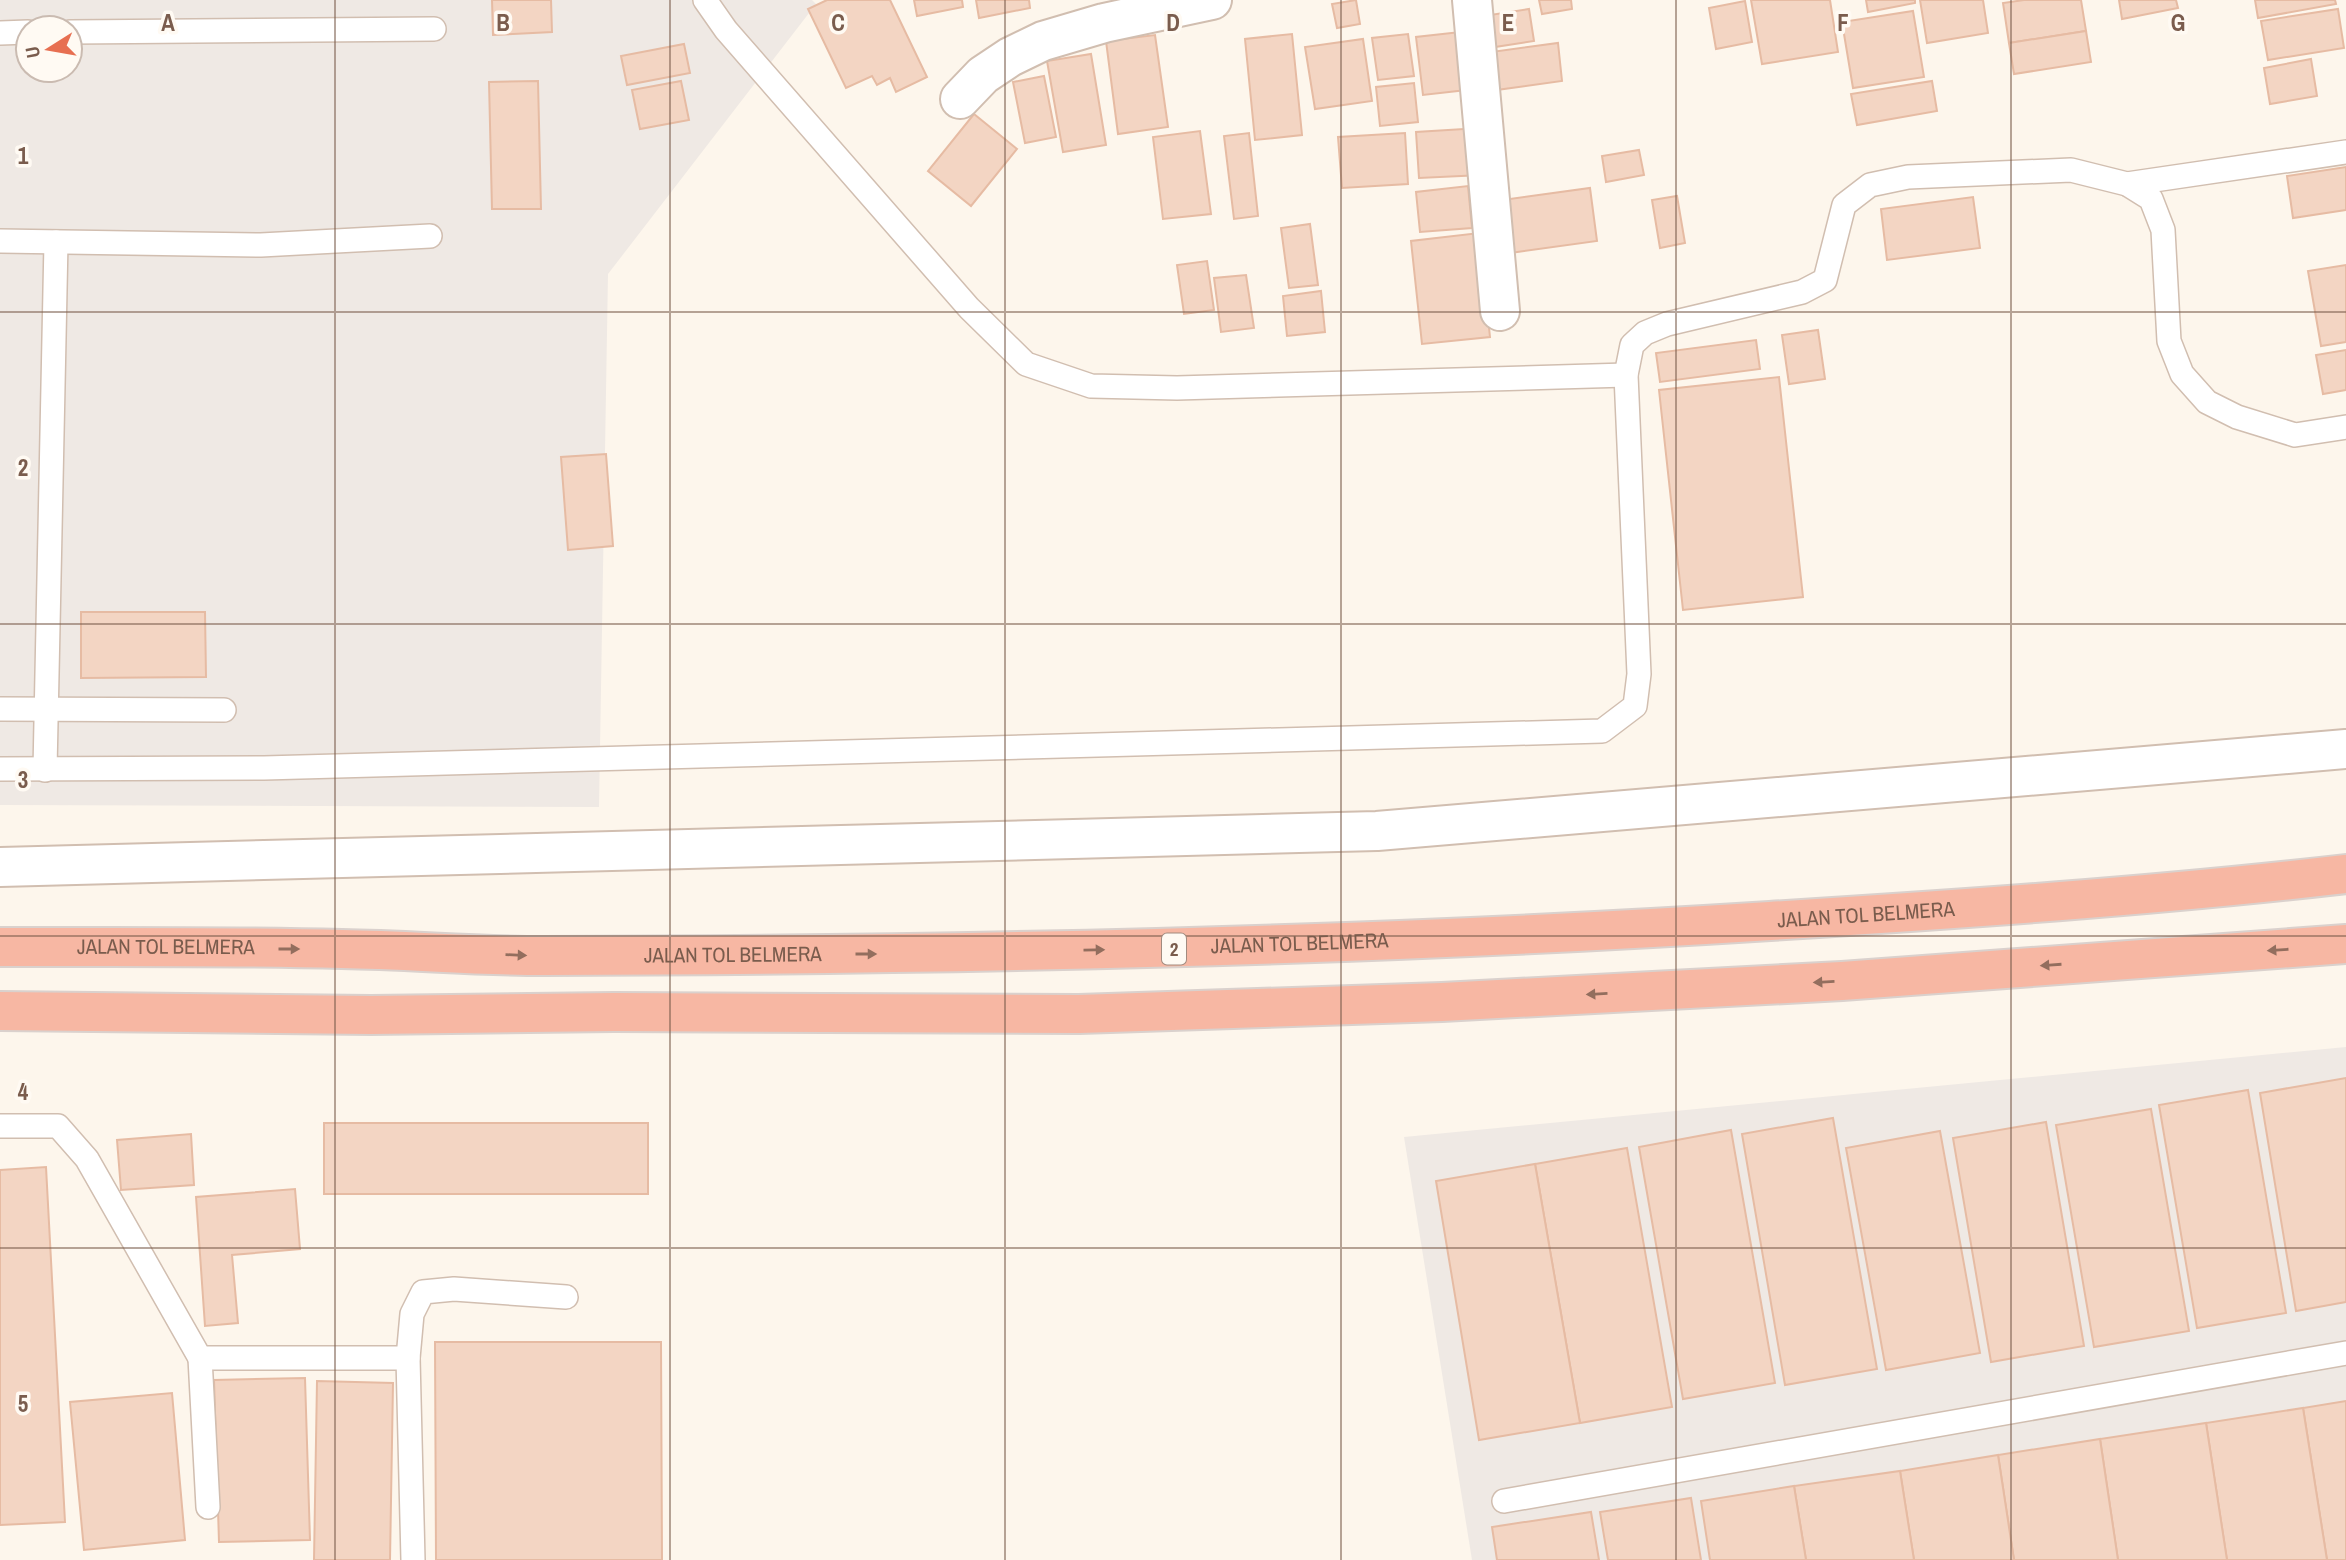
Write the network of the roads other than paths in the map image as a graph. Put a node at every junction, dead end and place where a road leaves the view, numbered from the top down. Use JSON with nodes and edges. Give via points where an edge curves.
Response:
{"nodes":[{"id":1,"x":705,"y":0,"type":"edge"},
{"id":2,"x":1472,"y":0,"type":"edge"},
{"id":3,"x":1200,"y":1,"type":"edge"},
{"id":4,"x":434,"y":29,"type":"dead end"},
{"id":5,"x":84,"y":32,"type":"edge"},
{"id":6,"x":960,"y":99,"type":"dead end"},
{"id":7,"x":2346,"y":152,"type":"edge"},
{"id":8,"x":2127,"y":184,"type":"junction"},
{"id":9,"x":430,"y":236,"type":"dead end"},
{"id":10,"x":0,"y":241,"type":"edge"},
{"id":11,"x":56,"y":242,"type":"junction"},
{"id":12,"x":1500,"y":311,"type":"dead end"},
{"id":13,"x":1626,"y":375,"type":"junction"},
{"id":14,"x":2346,"y":427,"type":"edge"},
{"id":15,"x":0,"y":709,"type":"edge"},
{"id":16,"x":47,"y":709,"type":"junction"},
{"id":17,"x":224,"y":710,"type":"dead end"},
{"id":18,"x":2346,"y":749,"type":"edge"},
{"id":19,"x":0,"y":769,"type":"edge"},
{"id":20,"x":46,"y":770,"type":"junction"},
{"id":21,"x":0,"y":867,"type":"edge"},
{"id":22,"x":2346,"y":874,"type":"edge"},
{"id":23,"x":2346,"y":944,"type":"edge"},
{"id":24,"x":0,"y":947,"type":"edge"},
{"id":25,"x":0,"y":1012,"type":"edge"},
{"id":26,"x":0,"y":1126,"type":"edge"},
{"id":27,"x":566,"y":1297,"type":"dead end"},
{"id":28,"x":2346,"y":1353,"type":"edge"},
{"id":29,"x":408,"y":1358,"type":"junction"},
{"id":30,"x":200,"y":1359,"type":"junction"},
{"id":31,"x":1504,"y":1501,"type":"dead end"},
{"id":32,"x":208,"y":1507,"type":"dead end"},
{"id":33,"x":413,"y":1560,"type":"edge"}],
"edges":[{"from":1,"to":13,"type":"lane","via":[[726,30],[969,309],[1026,364],[1091,386],[1177,388]]},
{"from":2,"to":12,"type":"street"},
{"from":3,"to":6,"type":"street","via":[[1043,41],[983,75]]},
{"from":4,"to":5,"type":"lane"},
{"from":7,"to":8,"type":"lane"},
{"from":8,"to":13,"type":"lane","via":[[2071,170],[1908,177],[1870,185],[1844,205],[1825,280],[1802,292],[1645,333],[1632,345]]},
{"from":8,"to":14,"type":"lane","via":[[2151,199],[2163,230],[2169,341],[2182,374],[2207,402],[2237,417],[2295,435]]},
{"from":9,"to":11,"type":"lane","via":[[261,245]]},
{"from":10,"to":11,"type":"lane"},
{"from":11,"to":16,"type":"lane"},
{"from":13,"to":20,"type":"lane","via":[[1639,674],[1635,706],[1602,731],[505,762]]},
{"from":15,"to":16,"type":"lane"},
{"from":16,"to":17,"type":"lane"},
{"from":16,"to":20,"type":"lane"},
{"from":18,"to":21,"type":"street","via":[[1377,831]]},
{"from":19,"to":20,"type":"lane"},
{"from":24,"to":22,"type":"highway","name":"JALAN TOL BELMERA","number":"2","one_way":true,"via":[[342,949],[548,956],[1255,947],[1553,935],[1916,912]]},
{"from":23,"to":25,"type":"highway","one_way":true,"via":[[1842,981],[1442,1002],[1093,1013]]},
{"from":26,"to":30,"type":"lane","via":[[58,1126],[87,1159]]},
{"from":27,"to":29,"type":"lane","via":[[454,1289],[423,1292],[412,1314]]},
{"from":28,"to":31,"type":"lane"},
{"from":29,"to":30,"type":"lane"},
{"from":29,"to":33,"type":"lane"},
{"from":30,"to":32,"type":"lane"}]}
